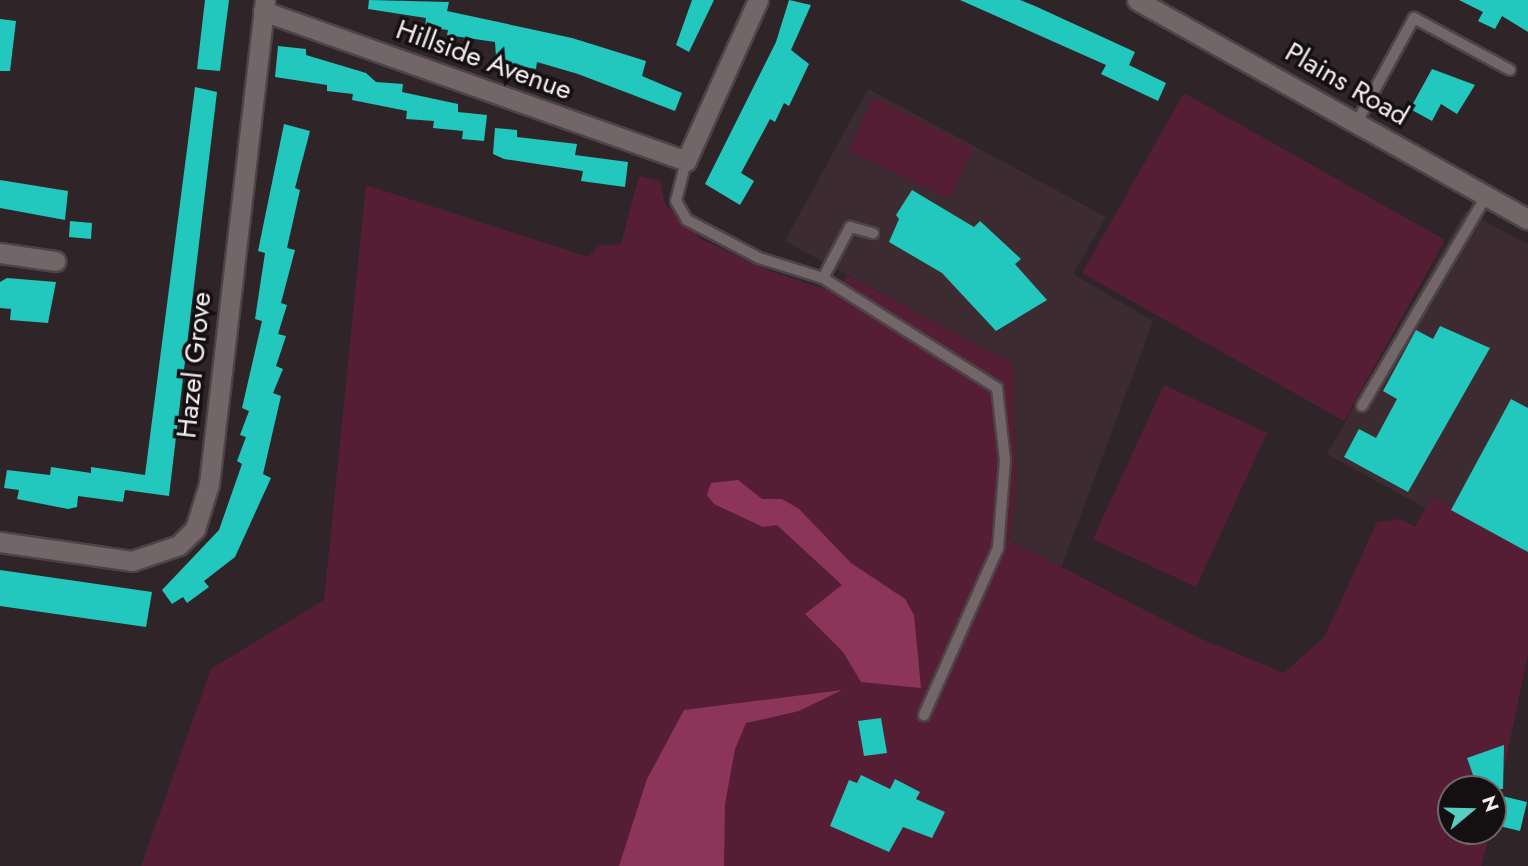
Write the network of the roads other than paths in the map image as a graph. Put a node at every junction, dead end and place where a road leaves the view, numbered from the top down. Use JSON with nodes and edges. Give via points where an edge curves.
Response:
{"nodes":[{"id":1,"x":758,"y":0,"type":"edge"},
{"id":2,"x":1137,"y":0,"type":"edge"},
{"id":3,"x":264,"y":5,"type":"edge"},
{"id":4,"x":1510,"y":70,"type":"dead end"},
{"id":5,"x":1357,"y":122,"type":"junction"},
{"id":6,"x":686,"y":161,"type":"junction"},
{"id":7,"x":1486,"y":196,"type":"junction"},
{"id":8,"x":1528,"y":219,"type":"edge"},
{"id":9,"x":873,"y":233,"type":"dead end"},
{"id":10,"x":0,"y":253,"type":"edge"},
{"id":11,"x":55,"y":261,"type":"dead end"},
{"id":12,"x":823,"y":278,"type":"junction"},
{"id":13,"x":1363,"y":406,"type":"dead end"},
{"id":14,"x":0,"y":542,"type":"edge"},
{"id":15,"x":924,"y":715,"type":"dead end"}],
"edges":[{"from":1,"to":6,"type":"street"},
{"from":2,"to":5,"type":"street","name":"Plains Road"},
{"from":3,"to":6,"type":"street","name":"Hillside Avenue"},
{"from":3,"to":14,"type":"street","name":"Hazel Grove","via":[[209,484],[195,529],[179,544],[132,561]]},
{"from":4,"to":5,"type":"lane","via":[[1414,18]]},
{"from":5,"to":7,"type":"street","name":"Plains Road"},
{"from":6,"to":12,"type":"lane","via":[[677,201],[687,220],[760,258]]},
{"from":7,"to":8,"type":"street","name":"Plains Road"},
{"from":7,"to":13,"type":"lane"},
{"from":9,"to":12,"type":"lane","via":[[850,227]]},
{"from":10,"to":11,"type":"street"},
{"from":12,"to":15,"type":"lane","via":[[979,372],[997,388],[1005,460],[998,548]]}]}
